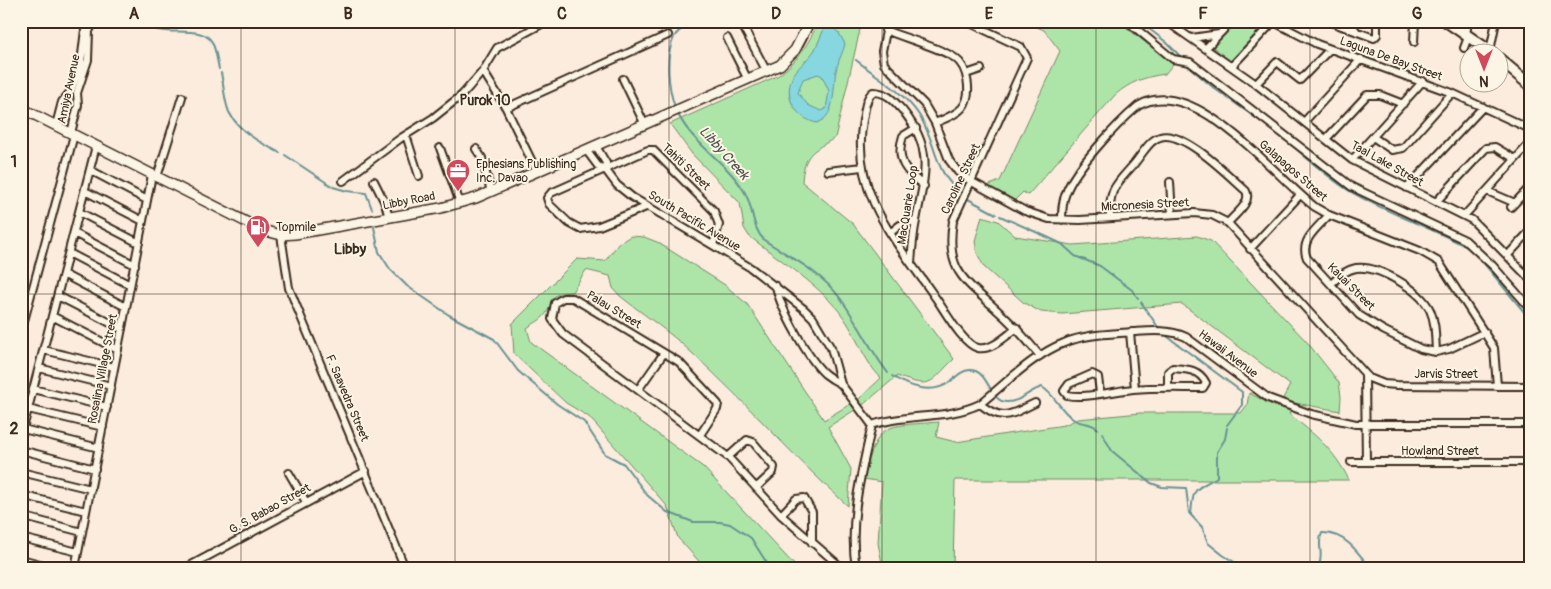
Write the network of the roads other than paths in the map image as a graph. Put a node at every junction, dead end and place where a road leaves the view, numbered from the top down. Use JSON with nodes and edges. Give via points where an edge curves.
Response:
{"nodes":[{"id":1,"x":86,"y":21,"type":"edge"},
{"id":2,"x":95,"y":21,"type":"edge"},
{"id":3,"x":547,"y":21,"type":"edge"},
{"id":4,"x":740,"y":21,"type":"edge"},
{"id":5,"x":810,"y":21,"type":"edge"},
{"id":6,"x":888,"y":21,"type":"edge"},
{"id":7,"x":966,"y":21,"type":"edge"},
{"id":8,"x":1127,"y":21,"type":"edge"},
{"id":9,"x":1166,"y":21,"type":"edge"},
{"id":10,"x":1232,"y":21,"type":"edge"},
{"id":11,"x":1272,"y":21,"type":"edge"},
{"id":12,"x":1328,"y":21,"type":"edge"},
{"id":13,"x":1349,"y":21,"type":"edge"},
{"id":14,"x":1377,"y":21,"type":"edge"},
{"id":15,"x":1415,"y":21,"type":"edge"},
{"id":16,"x":1468,"y":21,"type":"edge"},
{"id":17,"x":1496,"y":21,"type":"edge"},
{"id":18,"x":1449,"y":22,"type":"edge"},
{"id":19,"x":885,"y":30,"type":"junction"},
{"id":20,"x":1358,"y":33,"type":"junction"},
{"id":21,"x":1220,"y":34,"type":"junction"},
{"id":22,"x":668,"y":35,"type":"dead end"},
{"id":23,"x":1467,"y":36,"type":"junction"},
{"id":24,"x":728,"y":38,"type":"dead end"},
{"id":25,"x":1190,"y":38,"type":"junction"},
{"id":26,"x":1414,"y":42,"type":"dead end"},
{"id":27,"x":1466,"y":42,"type":"edge"},
{"id":28,"x":1476,"y":42,"type":"edge"},
{"id":29,"x":1492,"y":42,"type":"edge"},
{"id":30,"x":1206,"y":48,"type":"junction"},
{"id":31,"x":1330,"y":49,"type":"junction"},
{"id":32,"x":1361,"y":60,"type":"junction"},
{"id":33,"x":1232,"y":66,"type":"junction"},
{"id":34,"x":1508,"y":66,"type":"edge"},
{"id":35,"x":980,"y":69,"type":"dead end"},
{"id":36,"x":483,"y":72,"type":"junction"},
{"id":37,"x":767,"y":72,"type":"junction"},
{"id":38,"x":966,"y":74,"type":"junction"},
{"id":39,"x":623,"y":79,"type":"dead end"},
{"id":40,"x":748,"y":80,"type":"junction"},
{"id":41,"x":1423,"y":81,"type":"junction"},
{"id":42,"x":1529,"y":82,"type":"edge"},
{"id":43,"x":1256,"y":84,"type":"junction"},
{"id":44,"x":74,"y":92,"type":"junction"},
{"id":45,"x":1452,"y":93,"type":"junction"},
{"id":46,"x":182,"y":98,"type":"dead end"},
{"id":47,"x":1403,"y":104,"type":"junction"},
{"id":48,"x":1483,"y":107,"type":"junction"},
{"id":49,"x":21,"y":108,"type":"edge"},
{"id":50,"x":506,"y":108,"type":"junction"},
{"id":51,"x":1304,"y":122,"type":"junction"},
{"id":52,"x":935,"y":123,"type":"junction"},
{"id":53,"x":56,"y":126,"type":"junction"},
{"id":54,"x":645,"y":126,"type":"junction"},
{"id":55,"x":916,"y":128,"type":"junction"},
{"id":56,"x":1530,"y":129,"type":"edge"},
{"id":57,"x":73,"y":134,"type":"junction"},
{"id":58,"x":406,"y":135,"type":"junction"},
{"id":59,"x":1373,"y":137,"type":"junction"},
{"id":60,"x":1326,"y":139,"type":"junction"},
{"id":61,"x":1530,"y":143,"type":"edge"},
{"id":62,"x":96,"y":146,"type":"junction"},
{"id":63,"x":596,"y":146,"type":"junction"},
{"id":64,"x":440,"y":148,"type":"dead end"},
{"id":65,"x":476,"y":149,"type":"dead end"},
{"id":66,"x":586,"y":150,"type":"junction"},
{"id":67,"x":1515,"y":159,"type":"junction"},
{"id":68,"x":1352,"y":160,"type":"junction"},
{"id":69,"x":862,"y":167,"type":"junction"},
{"id":70,"x":90,"y":170,"type":"junction"},
{"id":71,"x":605,"y":170,"type":"junction"},
{"id":72,"x":828,"y":171,"type":"dead end"},
{"id":73,"x":537,"y":172,"type":"junction"},
{"id":74,"x":154,"y":176,"type":"junction"},
{"id":75,"x":419,"y":176,"type":"dead end"},
{"id":76,"x":343,"y":181,"type":"dead end"},
{"id":77,"x":374,"y":181,"type":"dead end"},
{"id":78,"x":972,"y":182,"type":"junction"},
{"id":79,"x":1170,"y":182,"type":"dead end"},
{"id":80,"x":924,"y":186,"type":"junction"},
{"id":81,"x":1407,"y":188,"type":"junction"},
{"id":82,"x":1530,"y":188,"type":"edge"},
{"id":83,"x":1487,"y":190,"type":"junction"},
{"id":84,"x":85,"y":191,"type":"junction"},
{"id":85,"x":491,"y":192,"type":"junction"},
{"id":86,"x":1300,"y":195,"type":"junction"},
{"id":87,"x":147,"y":200,"type":"junction"},
{"id":88,"x":1436,"y":202,"type":"junction"},
{"id":89,"x":460,"y":203,"type":"junction"},
{"id":90,"x":646,"y":206,"type":"junction"},
{"id":91,"x":79,"y":212,"type":"junction"},
{"id":92,"x":1172,"y":214,"type":"junction"},
{"id":93,"x":1329,"y":215,"type":"junction"},
{"id":94,"x":1464,"y":216,"type":"junction"},
{"id":95,"x":389,"y":218,"type":"junction"},
{"id":96,"x":1110,"y":218,"type":"junction"},
{"id":97,"x":916,"y":220,"type":"junction"},
{"id":98,"x":1062,"y":220,"type":"junction"},
{"id":99,"x":143,"y":221,"type":"junction"},
{"id":100,"x":1228,"y":223,"type":"junction"},
{"id":101,"x":1530,"y":231,"type":"edge"},
{"id":102,"x":890,"y":232,"type":"junction"},
{"id":103,"x":74,"y":233,"type":"junction"},
{"id":104,"x":281,"y":234,"type":"junction"},
{"id":105,"x":139,"y":243,"type":"junction"},
{"id":106,"x":713,"y":245,"type":"junction"},
{"id":107,"x":1250,"y":249,"type":"junction"},
{"id":108,"x":68,"y":253,"type":"junction"},
{"id":109,"x":1508,"y":255,"type":"junction"},
{"id":110,"x":911,"y":263,"type":"junction"},
{"id":111,"x":134,"y":265,"type":"junction"},
{"id":112,"x":63,"y":274,"type":"junction"},
{"id":113,"x":1530,"y":279,"type":"edge"},
{"id":114,"x":1331,"y":284,"type":"junction"},
{"id":115,"x":130,"y":285,"type":"junction"},
{"id":116,"x":776,"y":286,"type":"junction"},
{"id":117,"x":58,"y":296,"type":"junction"},
{"id":118,"x":126,"y":307,"type":"junction"},
{"id":119,"x":1530,"y":308,"type":"edge"},
{"id":120,"x":52,"y":316,"type":"junction"},
{"id":121,"x":1017,"y":328,"type":"junction"},
{"id":122,"x":122,"y":329,"type":"junction"},
{"id":123,"x":21,"y":332,"type":"edge"},
{"id":124,"x":1130,"y":332,"type":"junction"},
{"id":125,"x":1484,"y":332,"type":"junction"},
{"id":126,"x":21,"y":340,"type":"edge"},
{"id":127,"x":44,"y":350,"type":"junction"},
{"id":128,"x":118,"y":350,"type":"junction"},
{"id":129,"x":1436,"y":352,"type":"junction"},
{"id":130,"x":664,"y":353,"type":"junction"},
{"id":131,"x":21,"y":356,"type":"edge"},
{"id":132,"x":1040,"y":356,"type":"junction"},
{"id":133,"x":114,"y":367,"type":"junction"},
{"id":134,"x":39,"y":368,"type":"junction"},
{"id":135,"x":1365,"y":374,"type":"junction"},
{"id":136,"x":841,"y":384,"type":"junction"},
{"id":137,"x":111,"y":386,"type":"junction"},
{"id":138,"x":1497,"y":386,"type":"junction"},
{"id":139,"x":1530,"y":386,"type":"edge"},
{"id":140,"x":1168,"y":388,"type":"junction"},
{"id":141,"x":33,"y":389,"type":"junction"},
{"id":142,"x":1134,"y":389,"type":"junction"},
{"id":143,"x":638,"y":390,"type":"junction"},
{"id":144,"x":1100,"y":393,"type":"junction"},
{"id":145,"x":1035,"y":403,"type":"dead end"},
{"id":146,"x":980,"y":404,"type":"junction"},
{"id":147,"x":106,"y":407,"type":"junction"},
{"id":148,"x":28,"y":409,"type":"junction"},
{"id":149,"x":1365,"y":424,"type":"junction"},
{"id":150,"x":1530,"y":424,"type":"edge"},
{"id":151,"x":872,"y":425,"type":"junction"},
{"id":152,"x":103,"y":427,"type":"junction"},
{"id":153,"x":22,"y":432,"type":"edge"},
{"id":154,"x":700,"y":435,"type":"junction"},
{"id":155,"x":99,"y":448,"type":"junction"},
{"id":156,"x":21,"y":450,"type":"edge"},
{"id":157,"x":728,"y":457,"type":"junction"},
{"id":158,"x":1351,"y":462,"type":"dead end"},
{"id":159,"x":1366,"y":462,"type":"junction"},
{"id":160,"x":1530,"y":462,"type":"edge"},
{"id":161,"x":95,"y":468,"type":"junction"},
{"id":162,"x":21,"y":472,"type":"edge"},
{"id":163,"x":366,"y":472,"type":"junction"},
{"id":164,"x":289,"y":473,"type":"dead end"},
{"id":165,"x":756,"y":488,"type":"junction"},
{"id":166,"x":91,"y":489,"type":"junction"},
{"id":167,"x":21,"y":495,"type":"edge"},
{"id":168,"x":306,"y":502,"type":"junction"},
{"id":169,"x":86,"y":511,"type":"junction"},
{"id":170,"x":781,"y":515,"type":"junction"},
{"id":171,"x":21,"y":516,"type":"edge"},
{"id":172,"x":82,"y":532,"type":"junction"},
{"id":173,"x":21,"y":538,"type":"edge"},
{"id":174,"x":812,"y":543,"type":"junction"},
{"id":175,"x":78,"y":552,"type":"junction"},
{"id":176,"x":21,"y":559,"type":"edge"},
{"id":177,"x":55,"y":568,"type":"edge"},
{"id":178,"x":75,"y":568,"type":"edge"},
{"id":179,"x":186,"y":568,"type":"edge"},
{"id":180,"x":405,"y":568,"type":"edge"},
{"id":181,"x":842,"y":568,"type":"edge"},
{"id":182,"x":856,"y":568,"type":"edge"}],
"edges":[{"from":1,"to":44,"type":"street","name":"Amiya Avenue"},
{"from":2,"to":44,"type":"street","name":"Amiya Avenue","via":[[89,35],[87,64]]},
{"from":3,"to":36,"type":"street","via":[[497,48]]},
{"from":4,"to":37,"type":"street"},
{"from":5,"to":37,"type":"main road","name":"Libby Road","via":[[796,50]]},
{"from":6,"to":19,"type":"street","name":"Micronesia Street"},
{"from":7,"to":78,"type":"street","name":"Caroline Street","via":[[1021,47],[1027,58]]},
{"from":8,"to":119,"type":"street","via":[[1173,59],[1190,62],[1352,186],[1465,240]]},
{"from":9,"to":25,"type":"street","name":"Taal Lake Street"},
{"from":10,"to":21,"type":"street"},
{"from":11,"to":31,"type":"street","name":"Laguna De Bay Street"},
{"from":11,"to":33,"type":"street"},
{"from":12,"to":20,"type":"street"},
{"from":13,"to":20,"type":"street"},
{"from":14,"to":20,"type":"street","via":[[1376,37]]},
{"from":15,"to":26,"type":"street"},
{"from":16,"to":23,"type":"street"},
{"from":17,"to":29,"type":"street"},
{"from":18,"to":23,"type":"main road"},
{"from":19,"to":38,"type":"street","via":[[954,58]]},
{"from":19,"to":52,"type":"street","name":"Micronesia Street","via":[[882,60],[888,69],[913,87]]},
{"from":21,"to":25,"type":"street"},
{"from":21,"to":30,"type":"street"},
{"from":22,"to":50,"type":"street"},
{"from":23,"to":27,"type":"street"},
{"from":23,"to":28,"type":"main road"},
{"from":24,"to":40,"type":"street"},
{"from":25,"to":30,"type":"street","name":"Taal Lake Street"},
{"from":30,"to":33,"type":"street","name":"Taal Lake Street"},
{"from":31,"to":32,"type":"street","name":"Laguna De Bay Street"},
{"from":31,"to":43,"type":"street","via":[[1300,80],[1277,62]]},
{"from":32,"to":41,"type":"street","name":"Laguna De Bay Street"},
{"from":32,"to":51,"type":"street"},
{"from":33,"to":43,"type":"street","name":"Taal Lake Street"},
{"from":34,"to":42,"type":"main road"},
{"from":35,"to":38,"type":"street"},
{"from":36,"to":50,"type":"street"},
{"from":36,"to":58,"type":"street","via":[[450,105]]},
{"from":37,"to":40,"type":"main road","name":"Libby Road"},
{"from":38,"to":52,"type":"street","via":[[968,92],[964,105]]},
{"from":39,"to":54,"type":"street"},
{"from":40,"to":54,"type":"main road","name":"Libby Road"},
{"from":41,"to":45,"type":"street","name":"Laguna De Bay Street"},
{"from":41,"to":47,"type":"street"},
{"from":43,"to":51,"type":"street","name":"Taal Lake Street"},
{"from":44,"to":53,"type":"street","name":"Amiya Avenue","via":[[62,102]]},
{"from":44,"to":57,"type":"street","name":"Amiya Avenue","via":[[78,109]]},
{"from":45,"to":48,"type":"street","name":"Laguna De Bay Street"},
{"from":45,"to":59,"type":"street","via":[[1403,148],[1388,148]]},
{"from":46,"to":74,"type":"street","name":"Rosalina Village Street"},
{"from":47,"to":59,"type":"street"},
{"from":47,"to":60,"type":"street","via":[[1380,95],[1366,95]]},
{"from":48,"to":56,"type":"street","name":"Laguna De Bay Street"},
{"from":48,"to":81,"type":"street"},
{"from":49,"to":53,"type":"main road","name":"Libby Road"},
{"from":50,"to":73,"type":"street"},
{"from":51,"to":60,"type":"street","name":"Taal Lake Street"},
{"from":52,"to":78,"type":"street","name":"Micronesia Street","via":[[949,160]]},
{"from":53,"to":57,"type":"main road","name":"Libby Road"},
{"from":54,"to":63,"type":"main road","name":"Libby Road"},
{"from":55,"to":69,"type":"street","name":"MacQuarie Loop","via":[[890,97],[877,92],[870,94],[860,137]]},
{"from":55,"to":80,"type":"street","name":"MacQuarie Loop","via":[[925,154]]},
{"from":55,"to":80,"type":"street","via":[[903,136],[900,153],[903,167]]},
{"from":57,"to":62,"type":"main road","name":"Libby Road"},
{"from":57,"to":123,"type":"street","name":"Amiya Avenue"},
{"from":58,"to":75,"type":"street"},
{"from":58,"to":76,"type":"street"},
{"from":59,"to":68,"type":"street"},
{"from":60,"to":68,"type":"street","name":"Taal Lake Street"},
{"from":61,"to":67,"type":"street"},
{"from":62,"to":70,"type":"street"},
{"from":62,"to":74,"type":"main road","name":"Libby Road"},
{"from":63,"to":66,"type":"main road","name":"Libby Road"},
{"from":63,"to":71,"type":"street","name":"South Pacific Avenue","via":[[606,162]]},
{"from":64,"to":89,"type":"street"},
{"from":65,"to":85,"type":"street","via":[[482,158]]},
{"from":66,"to":71,"type":"street","name":"South Pacific Avenue"},
{"from":66,"to":73,"type":"main road","name":"Libby Road"},
{"from":67,"to":83,"type":"street"},
{"from":67,"to":88,"type":"street","via":[[1495,147],[1486,148]]},
{"from":68,"to":81,"type":"street","name":"Taal Lake Street"},
{"from":69,"to":72,"type":"street"},
{"from":69,"to":102,"type":"street","name":"MacQuarie Loop","via":[[872,204]]},
{"from":70,"to":84,"type":"street"},
{"from":70,"to":87,"type":"street"},
{"from":71,"to":90,"type":"street","name":"South Pacific Avenue","via":[[623,190]]},
{"from":71,"to":90,"type":"street","via":[[551,193],[548,201],[572,226],[580,228],[599,226]]},
{"from":71,"to":106,"type":"street","name":"Tahiti Street","via":[[648,150],[654,151],[714,211],[719,225]]},
{"from":73,"to":85,"type":"main road","name":"Libby Road"},
{"from":74,"to":87,"type":"street","name":"Rosalina Village Street"},
{"from":74,"to":104,"type":"main road","name":"Libby Road","via":[[262,230]]},
{"from":77,"to":95,"type":"street"},
{"from":78,"to":98,"type":"street","name":"Micronesia Street","via":[[1025,211]]},
{"from":78,"to":121,"type":"street","name":"Caroline Street","via":[[953,221],[950,237],[952,255],[962,279]]},
{"from":79,"to":92,"type":"street"},
{"from":80,"to":97,"type":"street","name":"MacQuarie Loop"},
{"from":81,"to":88,"type":"street","name":"Taal Lake Street"},
{"from":82,"to":83,"type":"street","via":[[1513,205]]},
{"from":83,"to":94,"type":"street"},
{"from":84,"to":91,"type":"street"},
{"from":84,"to":99,"type":"street"},
{"from":85,"to":89,"type":"main road","name":"Libby Road"},
{"from":86,"to":93,"type":"street","name":"Galapagos Street"},
{"from":86,"to":98,"type":"street","name":"Galapagos Street","via":[[1221,123],[1176,101],[1154,100],[1144,102],[1132,111],[1072,181],[1064,198]]},
{"from":86,"to":107,"type":"street"},
{"from":87,"to":99,"type":"street","name":"Rosalina Village Street"},
{"from":88,"to":94,"type":"street","name":"Taal Lake Street"},
{"from":89,"to":95,"type":"main road","name":"Libby Road"},
{"from":90,"to":106,"type":"street","name":"South Pacific Avenue"},
{"from":91,"to":103,"type":"street"},
{"from":91,"to":105,"type":"street"},
{"from":92,"to":96,"type":"street","name":"Micronesia Street"},
{"from":92,"to":100,"type":"street","name":"Micronesia Street","via":[[1203,214]]},
{"from":93,"to":114,"type":"street","name":"Kauai Street","via":[[1303,247],[1307,258]]},
{"from":93,"to":125,"type":"street","name":"Galapagos Street","via":[[1431,256],[1447,272]]},
{"from":94,"to":109,"type":"street","name":"Taal Lake Street","via":[[1479,225]]},
{"from":95,"to":104,"type":"main road","name":"Libby Road","via":[[301,234]]},
{"from":96,"to":98,"type":"street","name":"Micronesia Street"},
{"from":96,"to":100,"type":"street","via":[[1109,200],[1114,188],[1154,140],[1167,136],[1187,143],[1246,191],[1247,202]]},
{"from":97,"to":102,"type":"street"},
{"from":97,"to":110,"type":"street","name":"MacQuarie Loop"},
{"from":99,"to":105,"type":"street","name":"Rosalina Village Street"},
{"from":100,"to":107,"type":"street","name":"Micronesia Street"},
{"from":101,"to":109,"type":"street"},
{"from":102,"to":110,"type":"street","name":"MacQuarie Loop"},
{"from":103,"to":108,"type":"street"},
{"from":103,"to":111,"type":"street"},
{"from":104,"to":163,"type":"street","name":"F. Saavedra Street","via":[[289,288]]},
{"from":105,"to":111,"type":"street","name":"Rosalina Village Street"},
{"from":106,"to":116,"type":"street","name":"South Pacific Avenue"},
{"from":107,"to":135,"type":"street","name":"Micronesia Street"},
{"from":108,"to":112,"type":"street"},
{"from":108,"to":115,"type":"street"},
{"from":109,"to":113,"type":"street","name":"Taal Lake Street"},
{"from":110,"to":121,"type":"street","name":"MacQuarie Loop","via":[[972,346],[989,348]]},
{"from":111,"to":115,"type":"street","name":"Rosalina Village Street"},
{"from":112,"to":117,"type":"street"},
{"from":112,"to":118,"type":"street"},
{"from":114,"to":129,"type":"street","name":"Kauai Street","via":[[1359,315],[1421,349]]},
{"from":114,"to":129,"type":"street","via":[[1343,273],[1358,268],[1379,273],[1409,287],[1423,299],[1432,314]]},
{"from":115,"to":118,"type":"street","name":"Rosalina Village Street"},
{"from":116,"to":136,"type":"street","name":"South Pacific Avenue","via":[[783,310],[816,363],[823,373]]},
{"from":116,"to":136,"type":"street","name":"South Pacific Avenue","via":[[813,318],[826,337]]},
{"from":117,"to":120,"type":"street"},
{"from":117,"to":122,"type":"street"},
{"from":118,"to":122,"type":"street","name":"Rosalina Village Street"},
{"from":120,"to":127,"type":"street"},
{"from":120,"to":128,"type":"street"},
{"from":121,"to":132,"type":"street","name":"Caroline Street"},
{"from":122,"to":128,"type":"street","name":"Rosalina Village Street"},
{"from":124,"to":132,"type":"street","name":"Hawaii Avenue","via":[[1075,339]]},
{"from":124,"to":142,"type":"street"},
{"from":124,"to":149,"type":"street","name":"Hawaii Avenue","via":[[1177,332],[1276,402],[1311,414]]},
{"from":125,"to":129,"type":"street"},
{"from":125,"to":138,"type":"street","name":"Galapagos Street","via":[[1496,356]]},
{"from":126,"to":131,"type":"street"},
{"from":127,"to":133,"type":"street"},
{"from":127,"to":134,"type":"street"},
{"from":128,"to":133,"type":"street","name":"Rosalina Village Street"},
{"from":130,"to":143,"type":"street"},
{"from":130,"to":143,"type":"street","name":"Palau Street","via":[[573,298],[563,298],[555,303],[552,318],[557,328]]},
{"from":130,"to":154,"type":"street","name":"Palau Street","via":[[684,366],[718,404]]},
{"from":132,"to":146,"type":"street","name":"Hawaii Avenue"},
{"from":133,"to":137,"type":"street","name":"Rosalina Village Street"},
{"from":134,"to":137,"type":"street"},
{"from":134,"to":141,"type":"street"},
{"from":135,"to":138,"type":"street","name":"Jarvis Street","via":[[1384,384]]},
{"from":135,"to":149,"type":"street"},
{"from":136,"to":151,"type":"street","name":"South Pacific Avenue"},
{"from":137,"to":147,"type":"street","name":"Rosalina Village Street"},
{"from":138,"to":139,"type":"street","name":"Jarvis Street"},
{"from":140,"to":140,"type":"street","via":[[1168,372],[1173,368],[1192,370],[1206,384],[1203,388]]},
{"from":140,"to":142,"type":"street"},
{"from":141,"to":147,"type":"street"},
{"from":141,"to":148,"type":"street"},
{"from":142,"to":144,"type":"street"},
{"from":143,"to":154,"type":"street","name":"Palau Street"},
{"from":144,"to":144,"type":"street","via":[[1069,396],[1064,391],[1069,384],[1092,374],[1098,377]]},
{"from":145,"to":146,"type":"street","via":[[1004,416]]},
{"from":146,"to":151,"type":"street","name":"Hawaii Avenue","via":[[957,413],[896,418]]},
{"from":147,"to":152,"type":"street","name":"Rosalina Village Street"},
{"from":148,"to":152,"type":"street"},
{"from":148,"to":153,"type":"street"},
{"from":149,"to":150,"type":"street","name":"Hawaii Avenue"},
{"from":149,"to":159,"type":"street"},
{"from":151,"to":182,"type":"street","via":[[858,490],[854,539]]},
{"from":152,"to":155,"type":"street","name":"Rosalina Village Street"},
{"from":153,"to":155,"type":"street"},
{"from":154,"to":157,"type":"street","name":"Palau Street"},
{"from":155,"to":161,"type":"street","name":"Rosalina Village Street"},
{"from":156,"to":161,"type":"street"},
{"from":157,"to":165,"type":"street","name":"Palau Street"},
{"from":157,"to":165,"type":"street","via":[[746,440],[753,442],[774,468]]},
{"from":158,"to":159,"type":"street","name":"Howland Street"},
{"from":159,"to":160,"type":"street","name":"Howland Street"},
{"from":161,"to":166,"type":"street","name":"Rosalina Village Street"},
{"from":162,"to":166,"type":"street"},
{"from":163,"to":168,"type":"street","name":"G. S. Babao Street"},
{"from":163,"to":180,"type":"street","name":"F. Saavedra Street"},
{"from":164,"to":168,"type":"street"},
{"from":165,"to":170,"type":"street","name":"Palau Street"},
{"from":166,"to":169,"type":"street","name":"Rosalina Village Street"},
{"from":167,"to":169,"type":"street"},
{"from":168,"to":179,"type":"street","name":"G. S. Babao Street"},
{"from":169,"to":172,"type":"street","name":"Rosalina Village Street"},
{"from":170,"to":174,"type":"street","name":"Palau Street"},
{"from":170,"to":174,"type":"street","via":[[796,499],[804,498],[812,512]]},
{"from":171,"to":172,"type":"street"},
{"from":172,"to":175,"type":"street","name":"Rosalina Village Street"},
{"from":173,"to":175,"type":"street"},
{"from":174,"to":181,"type":"street","name":"Palau Street"},
{"from":175,"to":178,"type":"street","name":"Rosalina Village Street"},
{"from":176,"to":177,"type":"street"}]}
